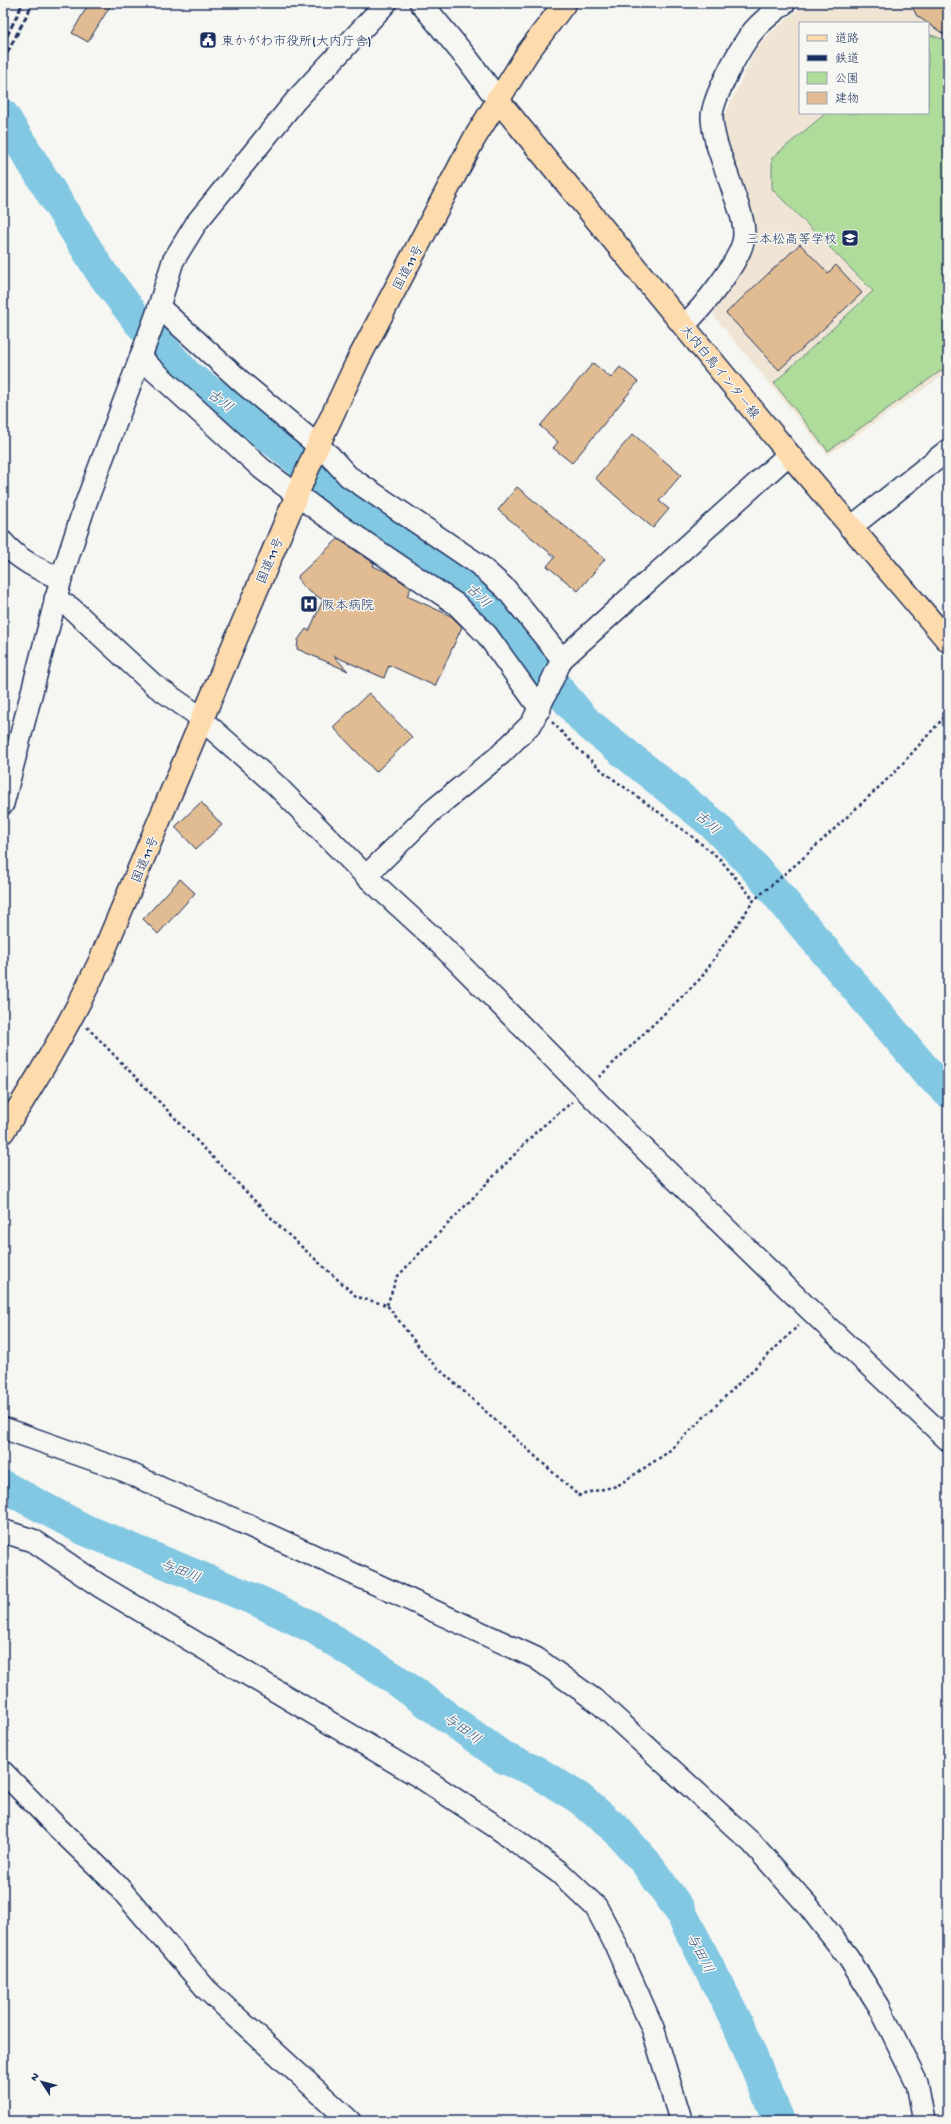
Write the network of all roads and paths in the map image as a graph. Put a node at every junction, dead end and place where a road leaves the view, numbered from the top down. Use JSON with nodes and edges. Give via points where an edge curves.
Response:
{"nodes":[{"id":1,"x":386,"y":3,"type":"edge"},
{"id":2,"x":421,"y":3,"type":"edge"},
{"id":3,"x":565,"y":3,"type":"edge"},
{"id":4,"x":785,"y":3,"type":"edge"},
{"id":5,"x":497,"y":99,"type":"junction"},
{"id":6,"x":158,"y":312,"type":"junction"},
{"id":7,"x":684,"y":326,"type":"junction"},
{"id":8,"x":142,"y":352,"type":"junction"},
{"id":9,"x":316,"y":450,"type":"junction"},
{"id":10,"x":948,"y":450,"type":"edge"},
{"id":11,"x":789,"y":454,"type":"junction"},
{"id":12,"x":299,"y":491,"type":"junction"},
{"id":13,"x":850,"y":528,"type":"junction"},
{"id":14,"x":3,"y":542,"type":"edge"},
{"id":15,"x":61,"y":578,"type":"junction"},
{"id":16,"x":55,"y":599,"type":"junction"},
{"id":17,"x":948,"y":641,"type":"edge"},
{"id":18,"x":561,"y":662,"type":"junction"},
{"id":19,"x":542,"y":705,"type":"junction"},
{"id":20,"x":948,"y":713,"type":"edge"},
{"id":21,"x":202,"y":721,"type":"junction"},
{"id":22,"x":3,"y":804,"type":"edge"},
{"id":23,"x":366,"y":876,"type":"junction"},
{"id":24,"x":754,"y":900,"type":"junction"},
{"id":25,"x":75,"y":1013,"type":"junction"},
{"id":26,"x":586,"y":1090,"type":"junction"},
{"id":27,"x":3,"y":1132,"type":"edge"},
{"id":28,"x":387,"y":1305,"type":"junction"},
{"id":29,"x":812,"y":1312,"type":"junction"},
{"id":30,"x":3,"y":1428,"type":"edge"},
{"id":31,"x":948,"y":1440,"type":"edge"},
{"id":32,"x":3,"y":1531,"type":"edge"},
{"id":33,"x":3,"y":1772,"type":"edge"},
{"id":34,"x":350,"y":2121,"type":"edge"},
{"id":35,"x":681,"y":2121,"type":"edge"},
{"id":36,"x":924,"y":2121,"type":"edge"}],
"edges":[{"from":1,"to":6,"type":"street","via":[[296,100],[197,222],[173,261]]},
{"from":2,"to":5,"type":"street"},
{"from":3,"to":5,"type":"main road","name":"国道11号"},
{"from":4,"to":7,"type":"street","via":[[746,40],[714,102],[712,118],[715,133],[742,219],[744,240],[738,254],[702,309]]},
{"from":5,"to":7,"type":"main road","name":"大内白鳥インター線"},
{"from":5,"to":9,"type":"main road","name":"国道11号","via":[[358,360]]},
{"from":6,"to":8,"type":"street"},
{"from":6,"to":9,"type":"street"},
{"from":7,"to":11,"type":"main road","name":"大内白鳥インター線"},
{"from":8,"to":12,"type":"street","via":[[148,365],[262,468]]},
{"from":8,"to":15,"type":"street"},
{"from":9,"to":12,"type":"main road","name":"国道11号"},
{"from":9,"to":18,"type":"street","via":[[329,455],[348,476],[478,564],[506,589]]},
{"from":10,"to":13,"type":"street"},
{"from":11,"to":13,"type":"main road","name":"大内白鳥インター線"},
{"from":11,"to":18,"type":"street"},
{"from":12,"to":19,"type":"street","via":[[456,604],[487,635]]},
{"from":12,"to":21,"type":"main road","name":"国道11号"},
{"from":13,"to":17,"type":"main road","name":"大内白鳥インター線"},
{"from":14,"to":15,"type":"street","via":[[12,553],[44,572]]},
{"from":15,"to":16,"type":"street"},
{"from":16,"to":21,"type":"street","via":[[71,608],[154,685]]},
{"from":16,"to":22,"type":"street"},
{"from":18,"to":19,"type":"street"},
{"from":19,"to":23,"type":"street","via":[[532,723],[501,754],[432,811]]},
{"from":19,"to":24,"type":"path","via":[[577,748],[606,773],[719,858]]},
{"from":20,"to":24,"type":"path","via":[[894,773]]},
{"from":21,"to":23,"type":"street","via":[[276,785]]},
{"from":21,"to":25,"type":"main road","name":"国道11号","via":[[99,963]]},
{"from":23,"to":26,"type":"street","via":[[438,942]]},
{"from":24,"to":26,"type":"path","via":[[701,978]]},
{"from":25,"to":27,"type":"main road","name":"国道11号","via":[[39,1077]]},
{"from":25,"to":28,"type":"path","via":[[282,1229],[357,1297]]},
{"from":26,"to":28,"type":"path","via":[[537,1131],[398,1278]]},
{"from":26,"to":29,"type":"street"},
{"from":28,"to":29,"type":"path","via":[[428,1359],[579,1496],[617,1486],[667,1453]]},
{"from":29,"to":31,"type":"street"},
{"from":30,"to":36,"type":"street","via":[[125,1471],[536,1658],[599,1703],[752,1842],[809,1907],[848,1957],[879,2006],[917,2083]]},
{"from":32,"to":35,"type":"street","via":[[34,1541],[100,1586],[424,1779],[559,1872],[596,1907],[614,1941],[653,2029]]},
{"from":33,"to":34,"type":"street","via":[[117,1885],[207,1990]]}]}
